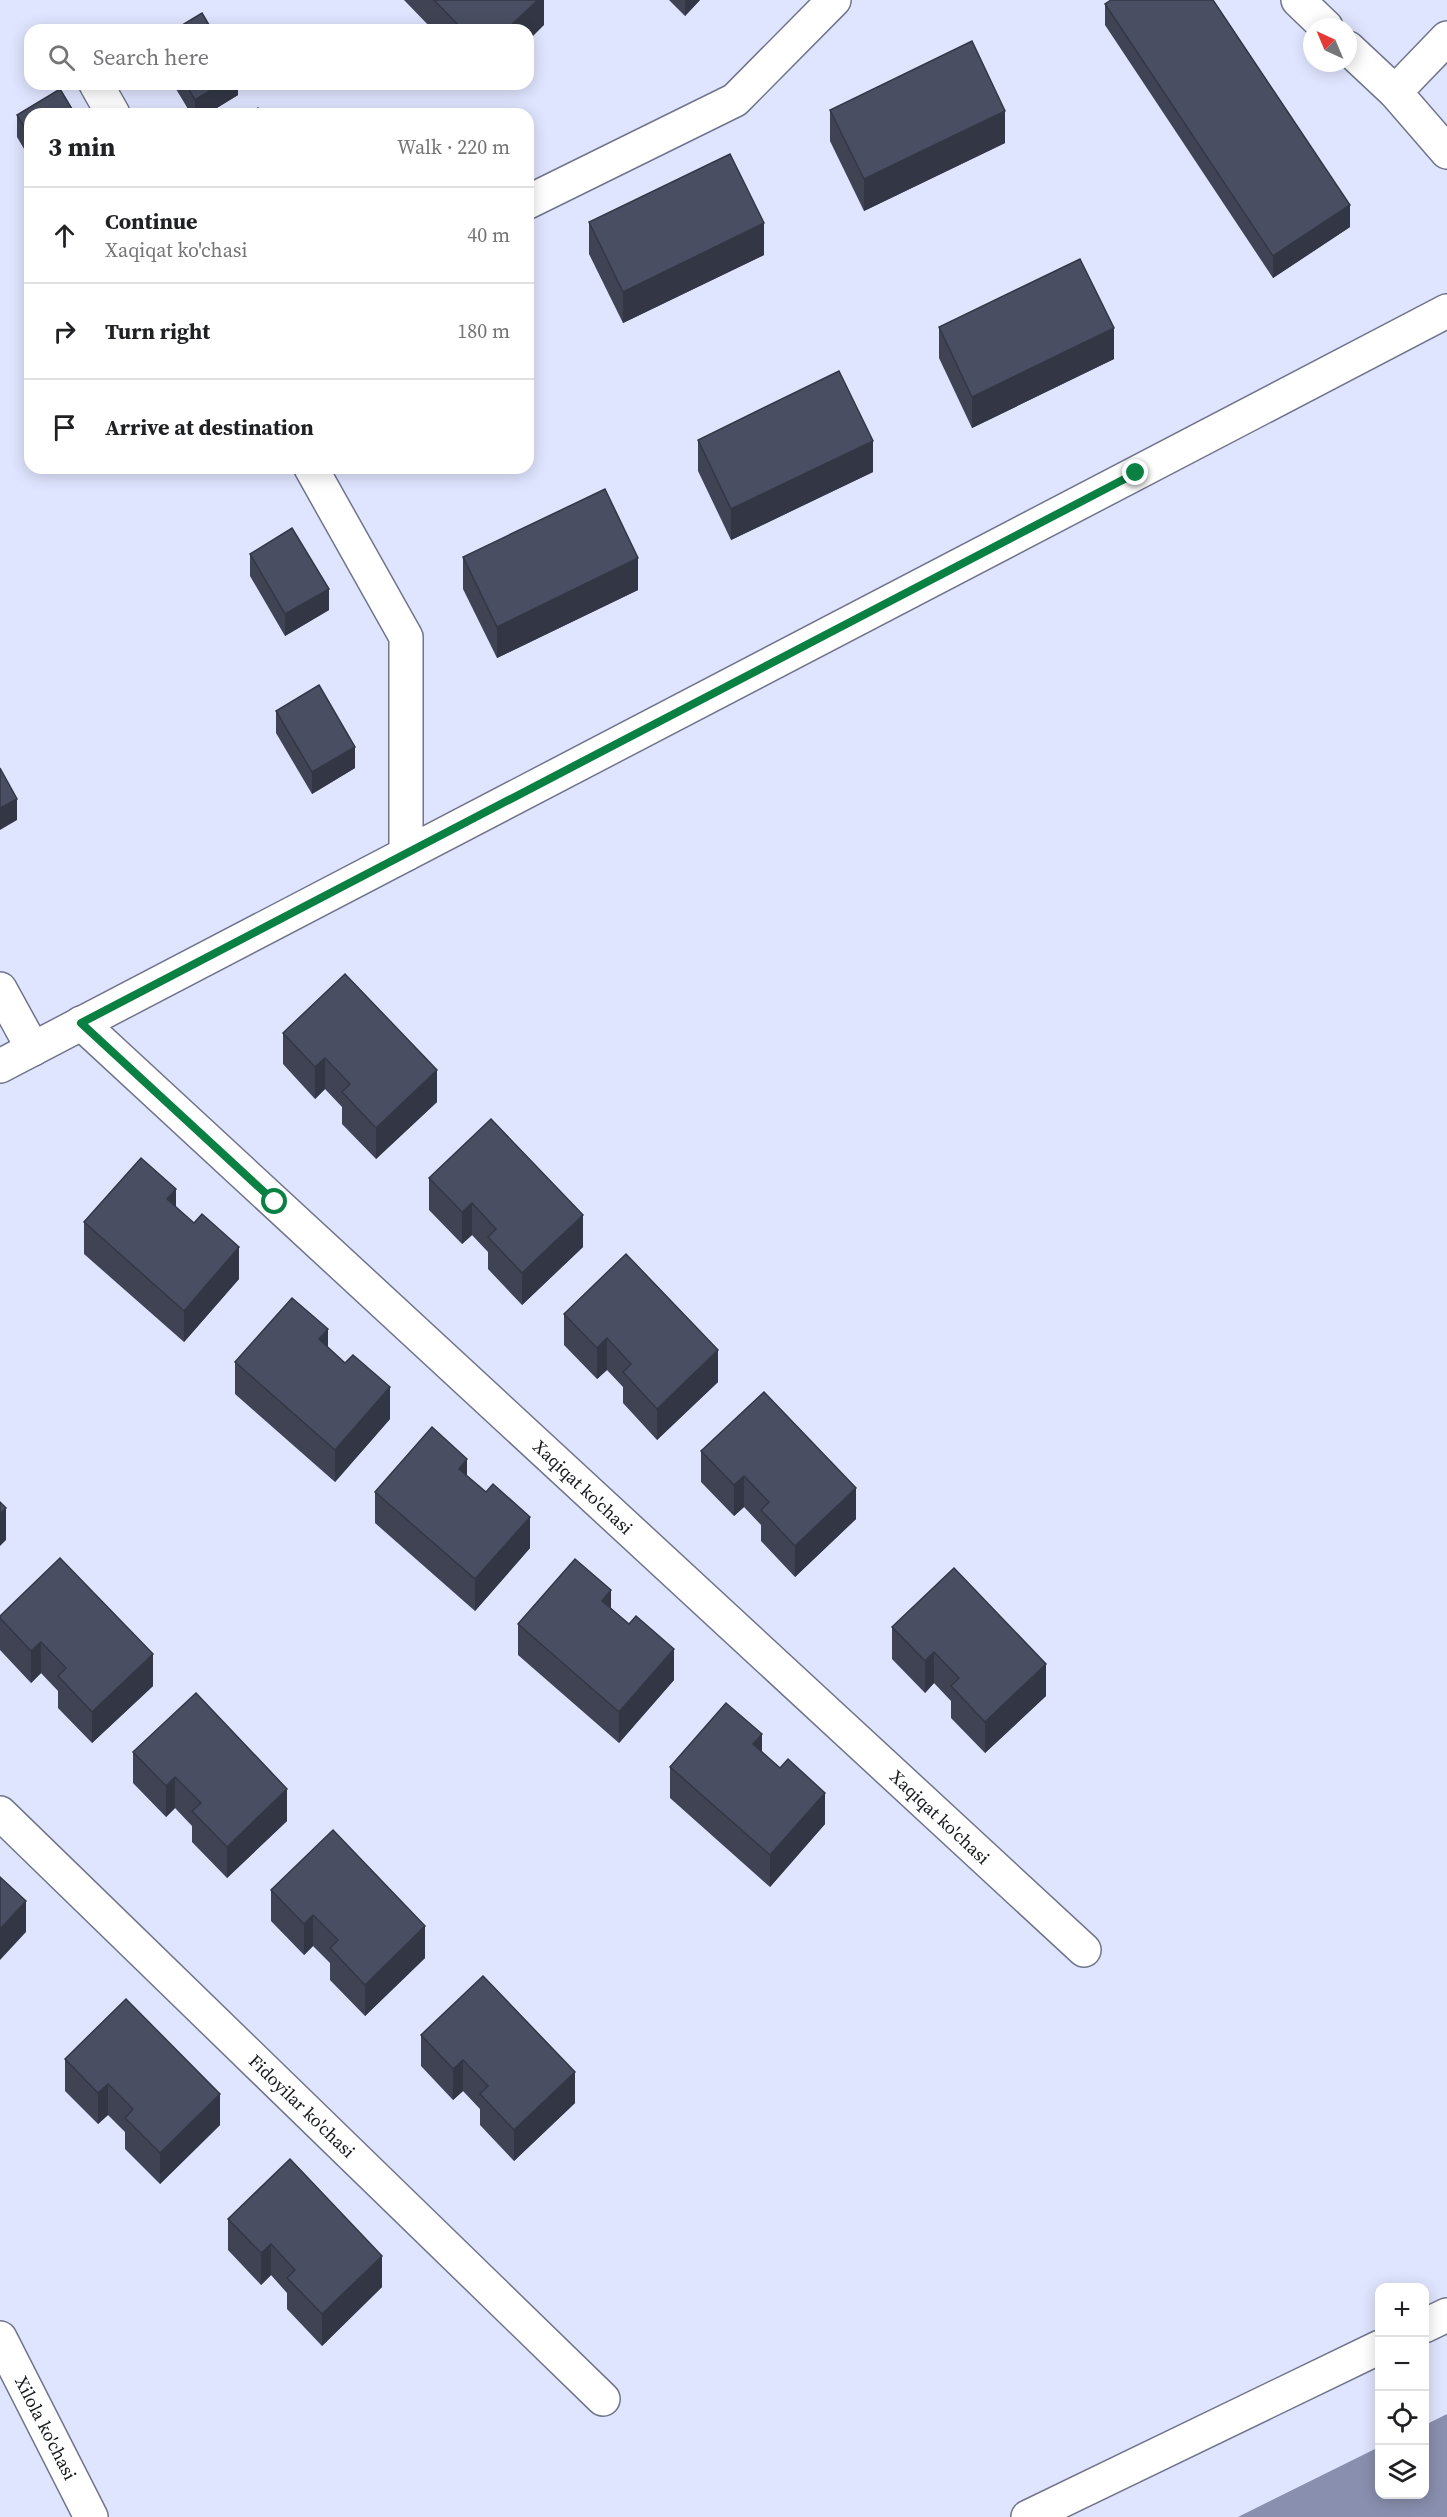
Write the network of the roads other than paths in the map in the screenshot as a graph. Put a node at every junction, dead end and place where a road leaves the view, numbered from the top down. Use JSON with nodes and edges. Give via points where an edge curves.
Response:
{"nodes":[{"id":1,"x":834,"y":0,"type":"edge"},
{"id":2,"x":1298,"y":0,"type":"edge"},
{"id":3,"x":1317,"y":18,"type":"edge"},
{"id":4,"x":1447,"y":38,"type":"edge"},
{"id":5,"x":1357,"y":56,"type":"edge"},
{"id":6,"x":99,"y":90,"type":"edge"},
{"id":7,"x":1395,"y":92,"type":"junction"},
{"id":8,"x":110,"y":108,"type":"edge"},
{"id":9,"x":1447,"y":152,"type":"edge"},
{"id":10,"x":534,"y":199,"type":"edge"},
{"id":11,"x":1447,"y":311,"type":"edge"},
{"id":12,"x":314,"y":474,"type":"edge"},
{"id":13,"x":406,"y":854,"type":"junction"},
{"id":14,"x":0,"y":989,"type":"edge"},
{"id":15,"x":81,"y":1023,"type":"junction"},
{"id":16,"x":33,"y":1049,"type":"junction"},
{"id":17,"x":0,"y":1066,"type":"edge"},
{"id":18,"x":0,"y":1813,"type":"edge"},
{"id":19,"x":1084,"y":1950,"type":"dead end"},
{"id":20,"x":1447,"y":2315,"type":"edge"},
{"id":21,"x":1429,"y":2324,"type":"edge"},
{"id":22,"x":0,"y":2338,"type":"edge"},
{"id":23,"x":1375,"y":2350,"type":"edge"},
{"id":24,"x":603,"y":2399,"type":"dead end"},
{"id":25,"x":91,"y":2517,"type":"edge"},
{"id":26,"x":1028,"y":2517,"type":"edge"}],
"edges":[{"from":1,"to":10,"type":"street","via":[[735,100]]},
{"from":2,"to":3,"type":"street"},
{"from":4,"to":7,"type":"street"},
{"from":5,"to":7,"type":"street"},
{"from":6,"to":8,"type":"street"},
{"from":7,"to":9,"type":"street"},
{"from":11,"to":13,"type":"street"},
{"from":12,"to":13,"type":"street","via":[[406,637]]},
{"from":13,"to":15,"type":"street"},
{"from":14,"to":16,"type":"street"},
{"from":15,"to":16,"type":"street"},
{"from":15,"to":19,"type":"street","name":"Xaqiqat ko'chasi"},
{"from":16,"to":17,"type":"street"},
{"from":18,"to":24,"type":"street","name":"Fidoyilar ko'chasi"},
{"from":20,"to":21,"type":"street"},
{"from":22,"to":25,"type":"street","name":"Xilola ko'chasi"},
{"from":23,"to":26,"type":"street"}]}
